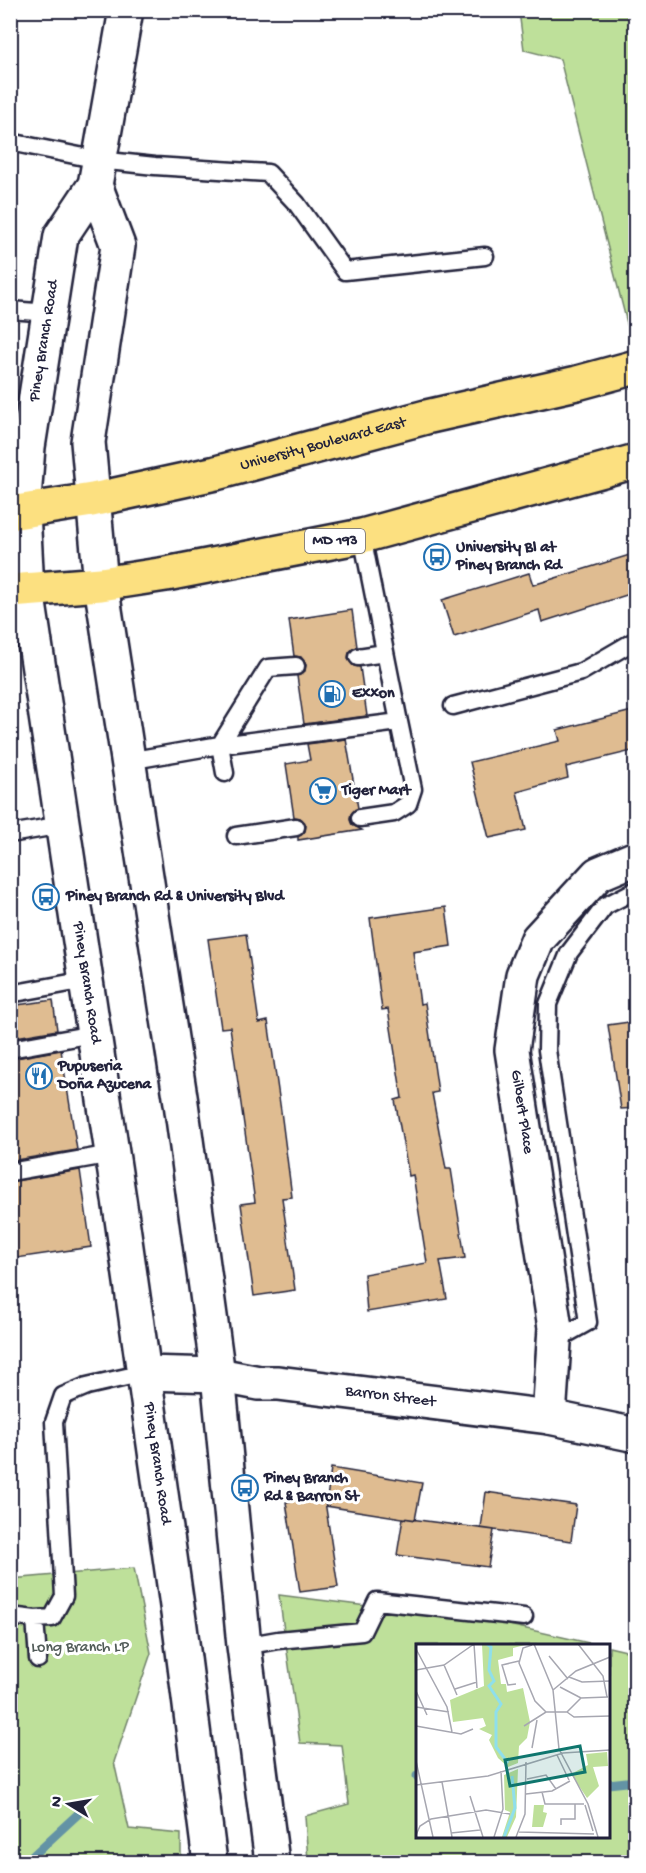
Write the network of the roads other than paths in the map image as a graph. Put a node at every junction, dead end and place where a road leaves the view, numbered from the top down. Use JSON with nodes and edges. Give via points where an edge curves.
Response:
{"nodes":[{"id":1,"x":126,"y":10,"type":"edge"},
{"id":2,"x":10,"y":142,"type":"edge"},
{"id":3,"x":97,"y":173,"type":"junction"},
{"id":4,"x":485,"y":256,"type":"dead end"},
{"id":5,"x":10,"y":310,"type":"edge"},
{"id":6,"x":49,"y":313,"type":"junction"},
{"id":7,"x":636,"y":367,"type":"edge"},
{"id":8,"x":636,"y":461,"type":"edge"},
{"id":9,"x":92,"y":500,"type":"junction"},
{"id":10,"x":17,"y":512,"type":"edge"},
{"id":11,"x":362,"y":536,"type":"junction"},
{"id":12,"x":101,"y":584,"type":"junction"},
{"id":13,"x":19,"y":590,"type":"edge"},
{"id":14,"x":636,"y":640,"type":"edge"},
{"id":15,"x":385,"y":653,"type":"junction"},
{"id":16,"x":358,"y":657,"type":"dead end"},
{"id":17,"x":296,"y":666,"type":"dead end"},
{"id":18,"x":453,"y":706,"type":"dead end"},
{"id":19,"x":399,"y":722,"type":"junction"},
{"id":20,"x":220,"y":745,"type":"junction"},
{"id":21,"x":128,"y":761,"type":"junction"},
{"id":22,"x":225,"y":773,"type":"dead end"},
{"id":23,"x":360,"y":818,"type":"dead end"},
{"id":24,"x":62,"y":825,"type":"junction"},
{"id":25,"x":296,"y":827,"type":"dead end"},
{"id":26,"x":10,"y":834,"type":"edge"},
{"id":27,"x":236,"y":836,"type":"dead end"},
{"id":28,"x":636,"y":858,"type":"edge"},
{"id":29,"x":636,"y":890,"type":"edge"},
{"id":30,"x":86,"y":980,"type":"junction"},
{"id":31,"x":10,"y":994,"type":"edge"},
{"id":32,"x":93,"y":1034,"type":"junction"},
{"id":33,"x":10,"y":1049,"type":"edge"},
{"id":34,"x":529,"y":1050,"type":"junction"},
{"id":35,"x":112,"y":1154,"type":"junction"},
{"id":36,"x":10,"y":1172,"type":"edge"},
{"id":37,"x":144,"y":1373,"type":"junction"},
{"id":38,"x":218,"y":1375,"type":"junction"},
{"id":39,"x":549,"y":1417,"type":"junction"},
{"id":40,"x":636,"y":1436,"type":"edge"},
{"id":41,"x":10,"y":1616,"type":"edge"},
{"id":42,"x":524,"y":1617,"type":"dead end"},
{"id":43,"x":35,"y":1619,"type":"junction"},
{"id":44,"x":244,"y":1646,"type":"junction"},
{"id":45,"x":39,"y":1659,"type":"dead end"},
{"id":46,"x":210,"y":1863,"type":"edge"},
{"id":47,"x":272,"y":1863,"type":"edge"}],
"edges":[{"from":1,"to":3,"type":"main road","name":"Piney Branch Road"},
{"from":2,"to":3,"type":"lane"},
{"from":3,"to":4,"type":"lane","via":[[155,166],[268,173],[297,204],[345,271]]},
{"from":3,"to":6,"type":"main road","name":"Piney Branch Road","via":[[61,236]]},
{"from":3,"to":9,"type":"main road","via":[[118,246],[88,442]]},
{"from":5,"to":6,"type":"lane"},
{"from":6,"to":10,"type":"main road","name":"Piney Branch Road"},
{"from":7,"to":9,"type":"main road","name":"University Boulevard East","via":[[216,473]]},
{"from":8,"to":11,"type":"main road","number":"MD 193"},
{"from":9,"to":10,"type":"main road","name":"University Boulevard East"},
{"from":9,"to":12,"type":"main road"},
{"from":10,"to":13,"type":"main road","name":"Piney Branch Road"},
{"from":11,"to":12,"type":"main road","number":"MD 193"},
{"from":11,"to":15,"type":"lane"},
{"from":12,"to":13,"type":"main road","number":"MD 193"},
{"from":12,"to":21,"type":"main road"},
{"from":13,"to":24,"type":"main road","name":"Piney Branch Road","via":[[37,645]]},
{"from":14,"to":18,"type":"lane","via":[[581,672]]},
{"from":15,"to":16,"type":"lane"},
{"from":15,"to":19,"type":"lane"},
{"from":17,"to":20,"type":"lane","via":[[268,668]]},
{"from":19,"to":20,"type":"lane"},
{"from":19,"to":23,"type":"lane","via":[[413,789],[408,804],[394,813]]},
{"from":20,"to":21,"type":"lane"},
{"from":20,"to":22,"type":"lane"},
{"from":21,"to":38,"type":"main road"},
{"from":24,"to":26,"type":"lane"},
{"from":24,"to":30,"type":"main road","name":"Piney Branch Road"},
{"from":25,"to":27,"type":"lane"},
{"from":28,"to":34,"type":"main road","name":"Gilbert Place","via":[[598,874],[538,939],[523,975]]},
{"from":29,"to":34,"type":"lane","via":[[605,906],[569,953]]},
{"from":30,"to":31,"type":"lane"},
{"from":30,"to":32,"type":"main road","name":"Piney Branch Road"},
{"from":32,"to":33,"type":"lane"},
{"from":32,"to":35,"type":"main road","name":"Piney Branch Road"},
{"from":34,"to":39,"type":"main road","name":"Gilbert Place","via":[[555,1328]]},
{"from":35,"to":36,"type":"lane"},
{"from":35,"to":37,"type":"main road","name":"Piney Branch Road"},
{"from":37,"to":38,"type":"main road","name":"Barron Street"},
{"from":37,"to":43,"type":"lane","via":[[87,1386],[63,1396],[54,1422],[64,1596],[52,1618]]},
{"from":37,"to":46,"type":"main road","name":"Piney Branch Road"},
{"from":38,"to":39,"type":"main road","name":"Barron Street"},
{"from":38,"to":44,"type":"main road"},
{"from":39,"to":40,"type":"main road","name":"Barron Street"},
{"from":41,"to":43,"type":"lane"},
{"from":42,"to":44,"type":"lane","via":[[377,1601],[362,1632]]},
{"from":43,"to":45,"type":"lane"},
{"from":44,"to":47,"type":"main road"}]}
